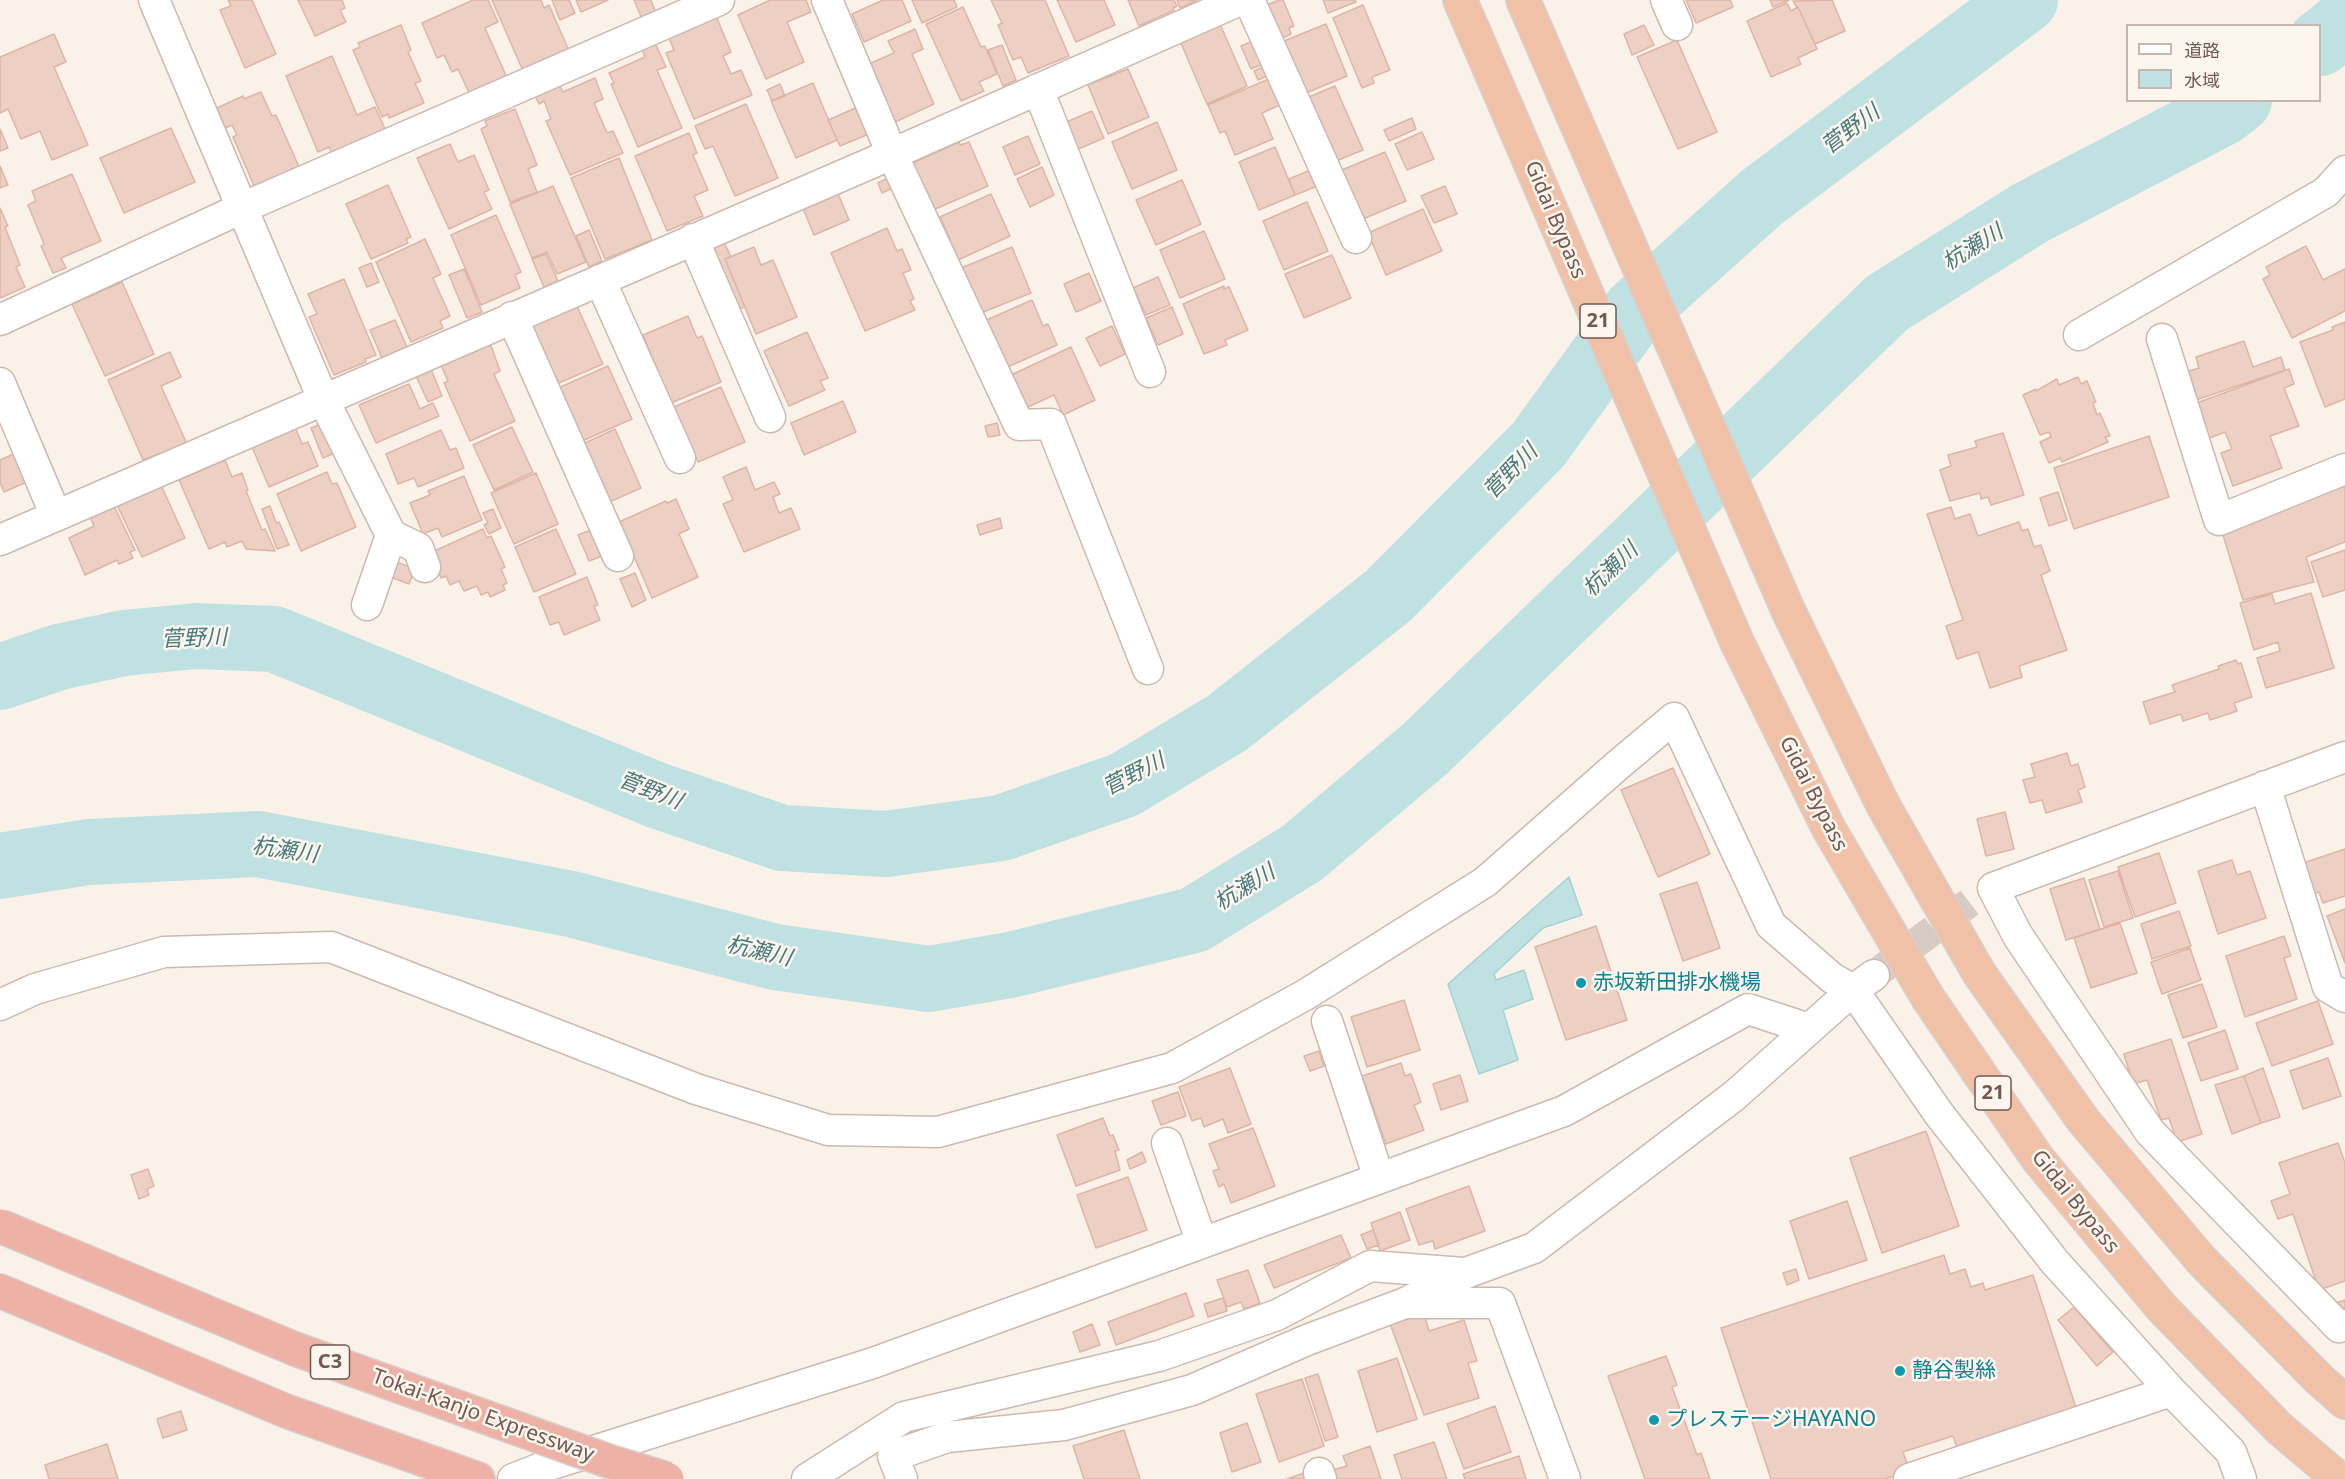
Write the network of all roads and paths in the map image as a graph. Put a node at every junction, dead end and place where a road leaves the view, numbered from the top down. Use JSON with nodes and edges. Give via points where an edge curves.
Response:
{"nodes":[{"id":1,"x":154,"y":0,"type":"edge"},
{"id":2,"x":719,"y":0,"type":"edge"},
{"id":3,"x":827,"y":0,"type":"edge"},
{"id":4,"x":1240,"y":0,"type":"edge"},
{"id":5,"x":1249,"y":0,"type":"edge"},
{"id":6,"x":1460,"y":0,"type":"edge"},
{"id":7,"x":1523,"y":0,"type":"edge"},
{"id":8,"x":1038,"y":89,"type":"junction"},
{"id":9,"x":892,"y":154,"type":"junction"},
{"id":10,"x":2345,"y":171,"type":"edge"},
{"id":11,"x":242,"y":208,"type":"junction"},
{"id":12,"x":1356,"y":238,"type":"dead end"},
{"id":13,"x":693,"y":239,"type":"junction"},
{"id":14,"x":600,"y":280,"type":"junction"},
{"id":15,"x":512,"y":317,"type":"junction"},
{"id":16,"x":0,"y":320,"type":"edge"},
{"id":17,"x":2079,"y":335,"type":"dead end"},
{"id":18,"x":2162,"y":339,"type":"dead end"},
{"id":19,"x":1150,"y":372,"type":"dead end"},
{"id":20,"x":0,"y":383,"type":"edge"},
{"id":21,"x":323,"y":399,"type":"junction"},
{"id":22,"x":770,"y":417,"type":"dead end"},
{"id":23,"x":680,"y":458,"type":"dead end"},
{"id":24,"x":2345,"y":469,"type":"edge"},
{"id":25,"x":56,"y":516,"type":"junction"},
{"id":26,"x":391,"y":535,"type":"junction"},
{"id":27,"x":0,"y":540,"type":"edge"},
{"id":28,"x":618,"y":556,"type":"dead end"},
{"id":29,"x":424,"y":567,"type":"dead end"},
{"id":30,"x":367,"y":605,"type":"dead end"},
{"id":31,"x":1148,"y":669,"type":"dead end"},
{"id":32,"x":2345,"y":757,"type":"edge"},
{"id":33,"x":2265,"y":786,"type":"junction"},
{"id":34,"x":1863,"y":983,"type":"junction"},
{"id":35,"x":2345,"y":996,"type":"edge"},
{"id":36,"x":0,"y":1005,"type":"edge"},
{"id":37,"x":1327,"y":1021,"type":"dead end"},
{"id":38,"x":1809,"y":1029,"type":"junction"},
{"id":39,"x":1167,"y":1143,"type":"dead end"},
{"id":40,"x":1379,"y":1178,"type":"junction"},
{"id":41,"x":0,"y":1226,"type":"edge"},
{"id":42,"x":1202,"y":1243,"type":"junction"},
{"id":43,"x":1466,"y":1273,"type":"junction"},
{"id":44,"x":0,"y":1290,"type":"edge"},
{"id":45,"x":1405,"y":1303,"type":"junction"},
{"id":46,"x":2345,"y":1325,"type":"edge"},
{"id":47,"x":2171,"y":1391,"type":"junction"},
{"id":48,"x":2345,"y":1402,"type":"edge"},
{"id":49,"x":478,"y":1479,"type":"edge"},
{"id":50,"x":513,"y":1479,"type":"edge"},
{"id":51,"x":667,"y":1479,"type":"edge"},
{"id":52,"x":807,"y":1479,"type":"edge"},
{"id":53,"x":902,"y":1479,"type":"edge"},
{"id":54,"x":1565,"y":1479,"type":"edge"},
{"id":55,"x":1909,"y":1479,"type":"edge"},
{"id":56,"x":2241,"y":1479,"type":"edge"},
{"id":57,"x":2339,"y":1479,"type":"edge"}],
"edges":[{"from":1,"to":11,"type":"street"},
{"from":2,"to":11,"type":"street"},
{"from":3,"to":9,"type":"street"},
{"from":4,"to":8,"type":"street"},
{"from":5,"to":12,"type":"street"},
{"from":6,"to":57,"type":"highway","name":"Gidai Bypass","number":"21","via":[[1737,642],[1835,839],[1928,998],[2038,1159],[2162,1308],[2279,1428]]},
{"from":7,"to":48,"type":"highway","via":[[1788,610],[1883,805],[1980,973],[2083,1120],[2202,1261]]},
{"from":8,"to":9,"type":"street"},
{"from":8,"to":19,"type":"street"},
{"from":9,"to":13,"type":"street"},
{"from":9,"to":31,"type":"street","via":[[1019,425],[1051,424]]},
{"from":10,"to":17,"type":"street","via":[[2326,192]]},
{"from":11,"to":16,"type":"street"},
{"from":11,"to":21,"type":"street"},
{"from":13,"to":14,"type":"street"},
{"from":13,"to":22,"type":"street"},
{"from":14,"to":15,"type":"street"},
{"from":14,"to":23,"type":"street"},
{"from":15,"to":21,"type":"street"},
{"from":15,"to":28,"type":"street"},
{"from":18,"to":24,"type":"street","via":[[2219,520]]},
{"from":20,"to":25,"type":"street"},
{"from":21,"to":25,"type":"street"},
{"from":21,"to":26,"type":"street"},
{"from":25,"to":27,"type":"street"},
{"from":26,"to":29,"type":"street","via":[[418,548]]},
{"from":26,"to":30,"type":"street"},
{"from":32,"to":33,"type":"street"},
{"from":33,"to":35,"type":"street","via":[[2328,987]]},
{"from":33,"to":46,"type":"street","via":[[1983,894],[2018,936],[2150,1132],[2339,1327]]},
{"from":34,"to":36,"type":"street","via":[[1832,978],[1771,925],[1674,718],[1485,882],[1305,995],[1172,1068],[938,1132],[828,1130],[696,1089],[331,947],[164,952],[35,989]]},
{"from":34,"to":38,"type":"street"},
{"from":34,"to":47,"type":"street","via":[[1939,1114],[2054,1261]]},
{"from":37,"to":40,"type":"street"},
{"from":38,"to":40,"type":"street","via":[[1748,1009],[1564,1111]]},
{"from":38,"to":43,"type":"street","via":[[1734,1096],[1534,1248]]},
{"from":39,"to":42,"type":"street"},
{"from":40,"to":42,"type":"street"},
{"from":41,"to":51,"type":"highway","name":"Tokai-Kanjo Expressway","number":"C3","bridge":true,"via":[[295,1349]]},
{"from":42,"to":50,"type":"street","via":[[873,1363]]},
{"from":43,"to":45,"type":"street"},
{"from":43,"to":52,"type":"street","via":[[1370,1266],[1277,1315],[1159,1356],[904,1417]]},
{"from":44,"to":49,"type":"highway","via":[[286,1411]]},
{"from":45,"to":53,"type":"street","via":[[1192,1390],[1064,1425],[947,1437],[893,1456]]},
{"from":45,"to":54,"type":"street","via":[[1500,1303]]},
{"from":47,"to":55,"type":"street"},
{"from":47,"to":56,"type":"street","via":[[2231,1452]]}]}
